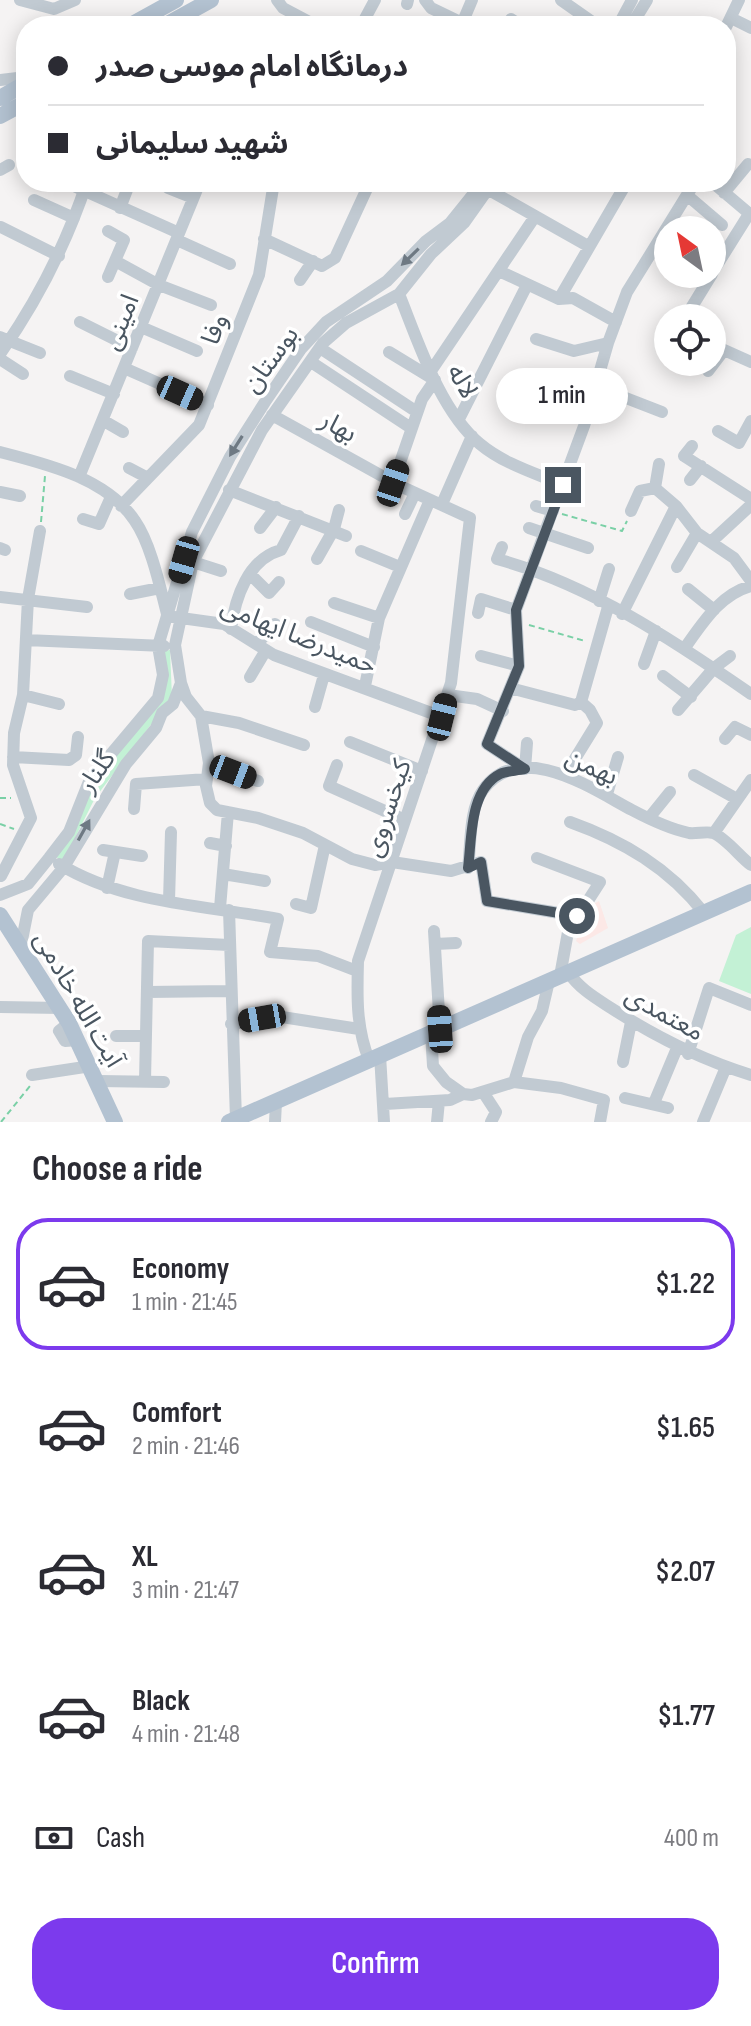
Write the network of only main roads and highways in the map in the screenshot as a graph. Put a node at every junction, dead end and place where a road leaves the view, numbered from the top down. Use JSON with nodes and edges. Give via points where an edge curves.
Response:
{"nodes":[{"id":1,"x":175,"y":0,"type":"edge"},
{"id":2,"x":211,"y":0,"type":"edge"},
{"id":3,"x":147,"y":16,"type":"edge"},
{"id":4,"x":182,"y":16,"type":"edge"},
{"id":5,"x":751,"y":895,"type":"edge"},
{"id":6,"x":0,"y":915,"type":"edge"},
{"id":7,"x":114,"y":1115,"type":"edge"},
{"id":8,"x":235,"y":1121,"type":"edge"},
{"id":9,"x":124,"y":1122,"type":"edge"}],
"edges":[{"from":1,"to":3,"type":"main road"},
{"from":2,"to":4,"type":"main road"},
{"from":5,"to":8,"type":"main road"},
{"from":6,"to":7,"type":"main road","name":"آیت الله خادمی","via":[[65,1016]]},
{"from":7,"to":9,"type":"main road","name":"آیت الله خادمی"}]}
